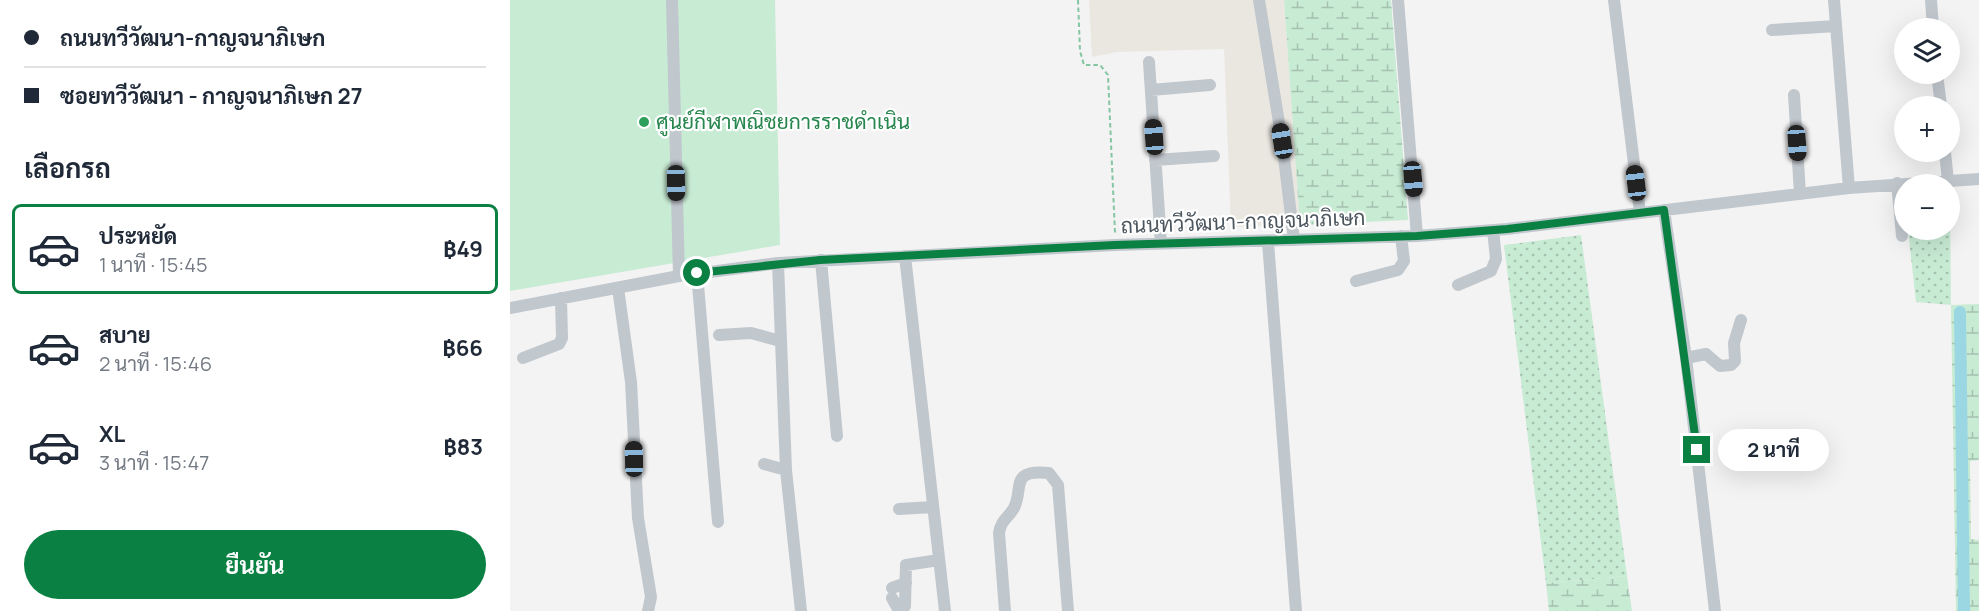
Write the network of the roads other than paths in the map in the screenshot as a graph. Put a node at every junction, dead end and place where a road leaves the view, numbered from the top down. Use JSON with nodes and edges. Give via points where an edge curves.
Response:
{"nodes":[{"id":1,"x":672,"y":0,"type":"edge"},
{"id":2,"x":1259,"y":0,"type":"edge"},
{"id":3,"x":1398,"y":0,"type":"edge"},
{"id":4,"x":1614,"y":0,"type":"edge"},
{"id":5,"x":1834,"y":0,"type":"edge"},
{"id":6,"x":1931,"y":0,"type":"edge"},
{"id":7,"x":1932,"y":18,"type":"edge"},
{"id":8,"x":1836,"y":26,"type":"junction"},
{"id":9,"x":1772,"y":30,"type":"dead end"},
{"id":10,"x":1149,"y":62,"type":"dead end"},
{"id":11,"x":1210,"y":84,"type":"dead end"},
{"id":12,"x":1151,"y":90,"type":"junction"},
{"id":13,"x":1794,"y":96,"type":"dead end"},
{"id":14,"x":1214,"y":156,"type":"dead end"},
{"id":15,"x":1155,"y":160,"type":"junction"},
{"id":16,"x":1979,"y":179,"type":"edge"},
{"id":17,"x":1960,"y":180,"type":"edge"},
{"id":18,"x":1894,"y":183,"type":"edge"},
{"id":19,"x":1849,"y":188,"type":"junction"},
{"id":20,"x":1800,"y":194,"type":"junction"},
{"id":21,"x":1664,"y":210,"type":"junction"},
{"id":22,"x":1640,"y":213,"type":"junction"},
{"id":23,"x":1493,"y":230,"type":"junction"},
{"id":24,"x":1401,"y":236,"type":"junction"},
{"id":25,"x":1417,"y":236,"type":"junction"},
{"id":26,"x":1294,"y":240,"type":"junction"},
{"id":27,"x":1268,"y":242,"type":"junction"},
{"id":28,"x":1161,"y":244,"type":"junction"},
{"id":29,"x":905,"y":256,"type":"junction"},
{"id":30,"x":820,"y":260,"type":"junction"},
{"id":31,"x":778,"y":263,"type":"junction"},
{"id":32,"x":697,"y":273,"type":"junction"},
{"id":33,"x":679,"y":276,"type":"junction"},
{"id":34,"x":1356,"y":281,"type":"dead end"},
{"id":35,"x":1458,"y":285,"type":"dead end"},
{"id":36,"x":618,"y":288,"type":"junction"},
{"id":37,"x":561,"y":298,"type":"junction"},
{"id":38,"x":510,"y":308,"type":"edge"},
{"id":39,"x":1741,"y":320,"type":"dead end"},
{"id":40,"x":719,"y":334,"type":"dead end"},
{"id":41,"x":780,"y":341,"type":"junction"},
{"id":42,"x":523,"y":358,"type":"dead end"},
{"id":43,"x":1686,"y":358,"type":"junction"},
{"id":44,"x":837,"y":436,"type":"dead end"},
{"id":45,"x":764,"y":464,"type":"dead end"},
{"id":46,"x":786,"y":470,"type":"junction"},
{"id":47,"x":933,"y":507,"type":"junction"},
{"id":48,"x":899,"y":509,"type":"dead end"},
{"id":49,"x":718,"y":522,"type":"dead end"},
{"id":50,"x":939,"y":560,"type":"junction"},
{"id":51,"x":906,"y":583,"type":"junction"},
{"id":52,"x":648,"y":611,"type":"edge"},
{"id":53,"x":801,"y":611,"type":"edge"},
{"id":54,"x":945,"y":611,"type":"edge"},
{"id":55,"x":1005,"y":611,"type":"edge"},
{"id":56,"x":1068,"y":611,"type":"edge"},
{"id":57,"x":1296,"y":611,"type":"edge"},
{"id":58,"x":1715,"y":611,"type":"edge"}],
"edges":[{"from":1,"to":33,"type":"street"},
{"from":2,"to":26,"type":"street"},
{"from":3,"to":25,"type":"street"},
{"from":4,"to":22,"type":"street"},
{"from":5,"to":8,"type":"street"},
{"from":6,"to":7,"type":"street"},
{"from":8,"to":9,"type":"street"},
{"from":8,"to":19,"type":"street"},
{"from":10,"to":12,"type":"street"},
{"from":11,"to":12,"type":"street"},
{"from":12,"to":15,"type":"street"},
{"from":13,"to":20,"type":"street"},
{"from":14,"to":15,"type":"street"},
{"from":15,"to":28,"type":"street"},
{"from":16,"to":17,"type":"street","name":"ถนนทวีวัฒนา-กาญจนาภิเษก"},
{"from":18,"to":19,"type":"street","name":"ถนนทวีวัฒนา-กาญจนาภิเษก"},
{"from":19,"to":20,"type":"street","name":"ถนนทวีวัฒนา-กาญจนาภิเษก"},
{"from":20,"to":21,"type":"street","name":"ถนนทวีวัฒนา-กาญจนาภิเษก"},
{"from":21,"to":22,"type":"street","name":"ถนนทวีวัฒนา-กาญจนาภิเษก"},
{"from":21,"to":43,"type":"street"},
{"from":22,"to":23,"type":"street","name":"ถนนทวีวัฒนา-กาญจนาภิเษก"},
{"from":23,"to":25,"type":"street","name":"ถนนทวีวัฒนา-กาญจนาภิเษก"},
{"from":23,"to":35,"type":"street","via":[[1496,259],[1491,271]]},
{"from":24,"to":25,"type":"street","name":"ถนนทวีวัฒนา-กาญจนาภิเษก"},
{"from":24,"to":26,"type":"street","name":"ถนนทวีวัฒนา-กาญจนาภิเษก"},
{"from":24,"to":34,"type":"street","via":[[1404,261],[1398,270]]},
{"from":26,"to":27,"type":"street","name":"ถนนทวีวัฒนา-กาญจนาภิเษก"},
{"from":27,"to":28,"type":"street","name":"ถนนทวีวัฒนา-กาญจนาภิเษก"},
{"from":27,"to":57,"type":"street"},
{"from":28,"to":29,"type":"street","name":"ถนนทวีวัฒนา-กาญจนาภิเษก"},
{"from":29,"to":30,"type":"street","name":"ถนนทวีวัฒนา-กาญจนาภิเษก"},
{"from":29,"to":47,"type":"street"},
{"from":30,"to":31,"type":"street","name":"ถนนทวีวัฒนา-กาญจนาภิเษก"},
{"from":30,"to":44,"type":"street"},
{"from":31,"to":32,"type":"street","name":"ถนนทวีวัฒนา-กาญจนาภิเษก"},
{"from":31,"to":41,"type":"street"},
{"from":32,"to":33,"type":"street","name":"ถนนทวีวัฒนา-กาญจนาภิเษก"},
{"from":32,"to":49,"type":"street"},
{"from":33,"to":36,"type":"street","name":"ถนนทวีวัฒนา-กาญจนาภิเษก"},
{"from":36,"to":37,"type":"street","name":"ถนนทวีวัฒนา-กาญจนาภิเษก"},
{"from":36,"to":52,"type":"street","via":[[631,382],[638,518],[651,597]]},
{"from":37,"to":38,"type":"street","name":"ถนนทวีวัฒนา-กาญจนาภิเษก"},
{"from":37,"to":42,"type":"street","via":[[559,344]]},
{"from":39,"to":43,"type":"street","via":[[1734,343],[1735,361],[1731,365],[1720,366],[1706,354]]},
{"from":40,"to":41,"type":"street","via":[[751,333]]},
{"from":41,"to":46,"type":"street"},
{"from":43,"to":58,"type":"street"},
{"from":45,"to":46,"type":"street"},
{"from":46,"to":53,"type":"street"},
{"from":47,"to":48,"type":"street"},
{"from":47,"to":50,"type":"street"},
{"from":50,"to":51,"type":"street","via":[[906,565]]},
{"from":50,"to":54,"type":"street"},
{"from":51,"to":51,"type":"street","via":[[892,593],[897,607],[905,606]]},
{"from":55,"to":56,"type":"street","via":[[1001,520],[1014,508],[1017,486],[1023,477],[1034,472],[1048,473],[1058,485]]}]}
